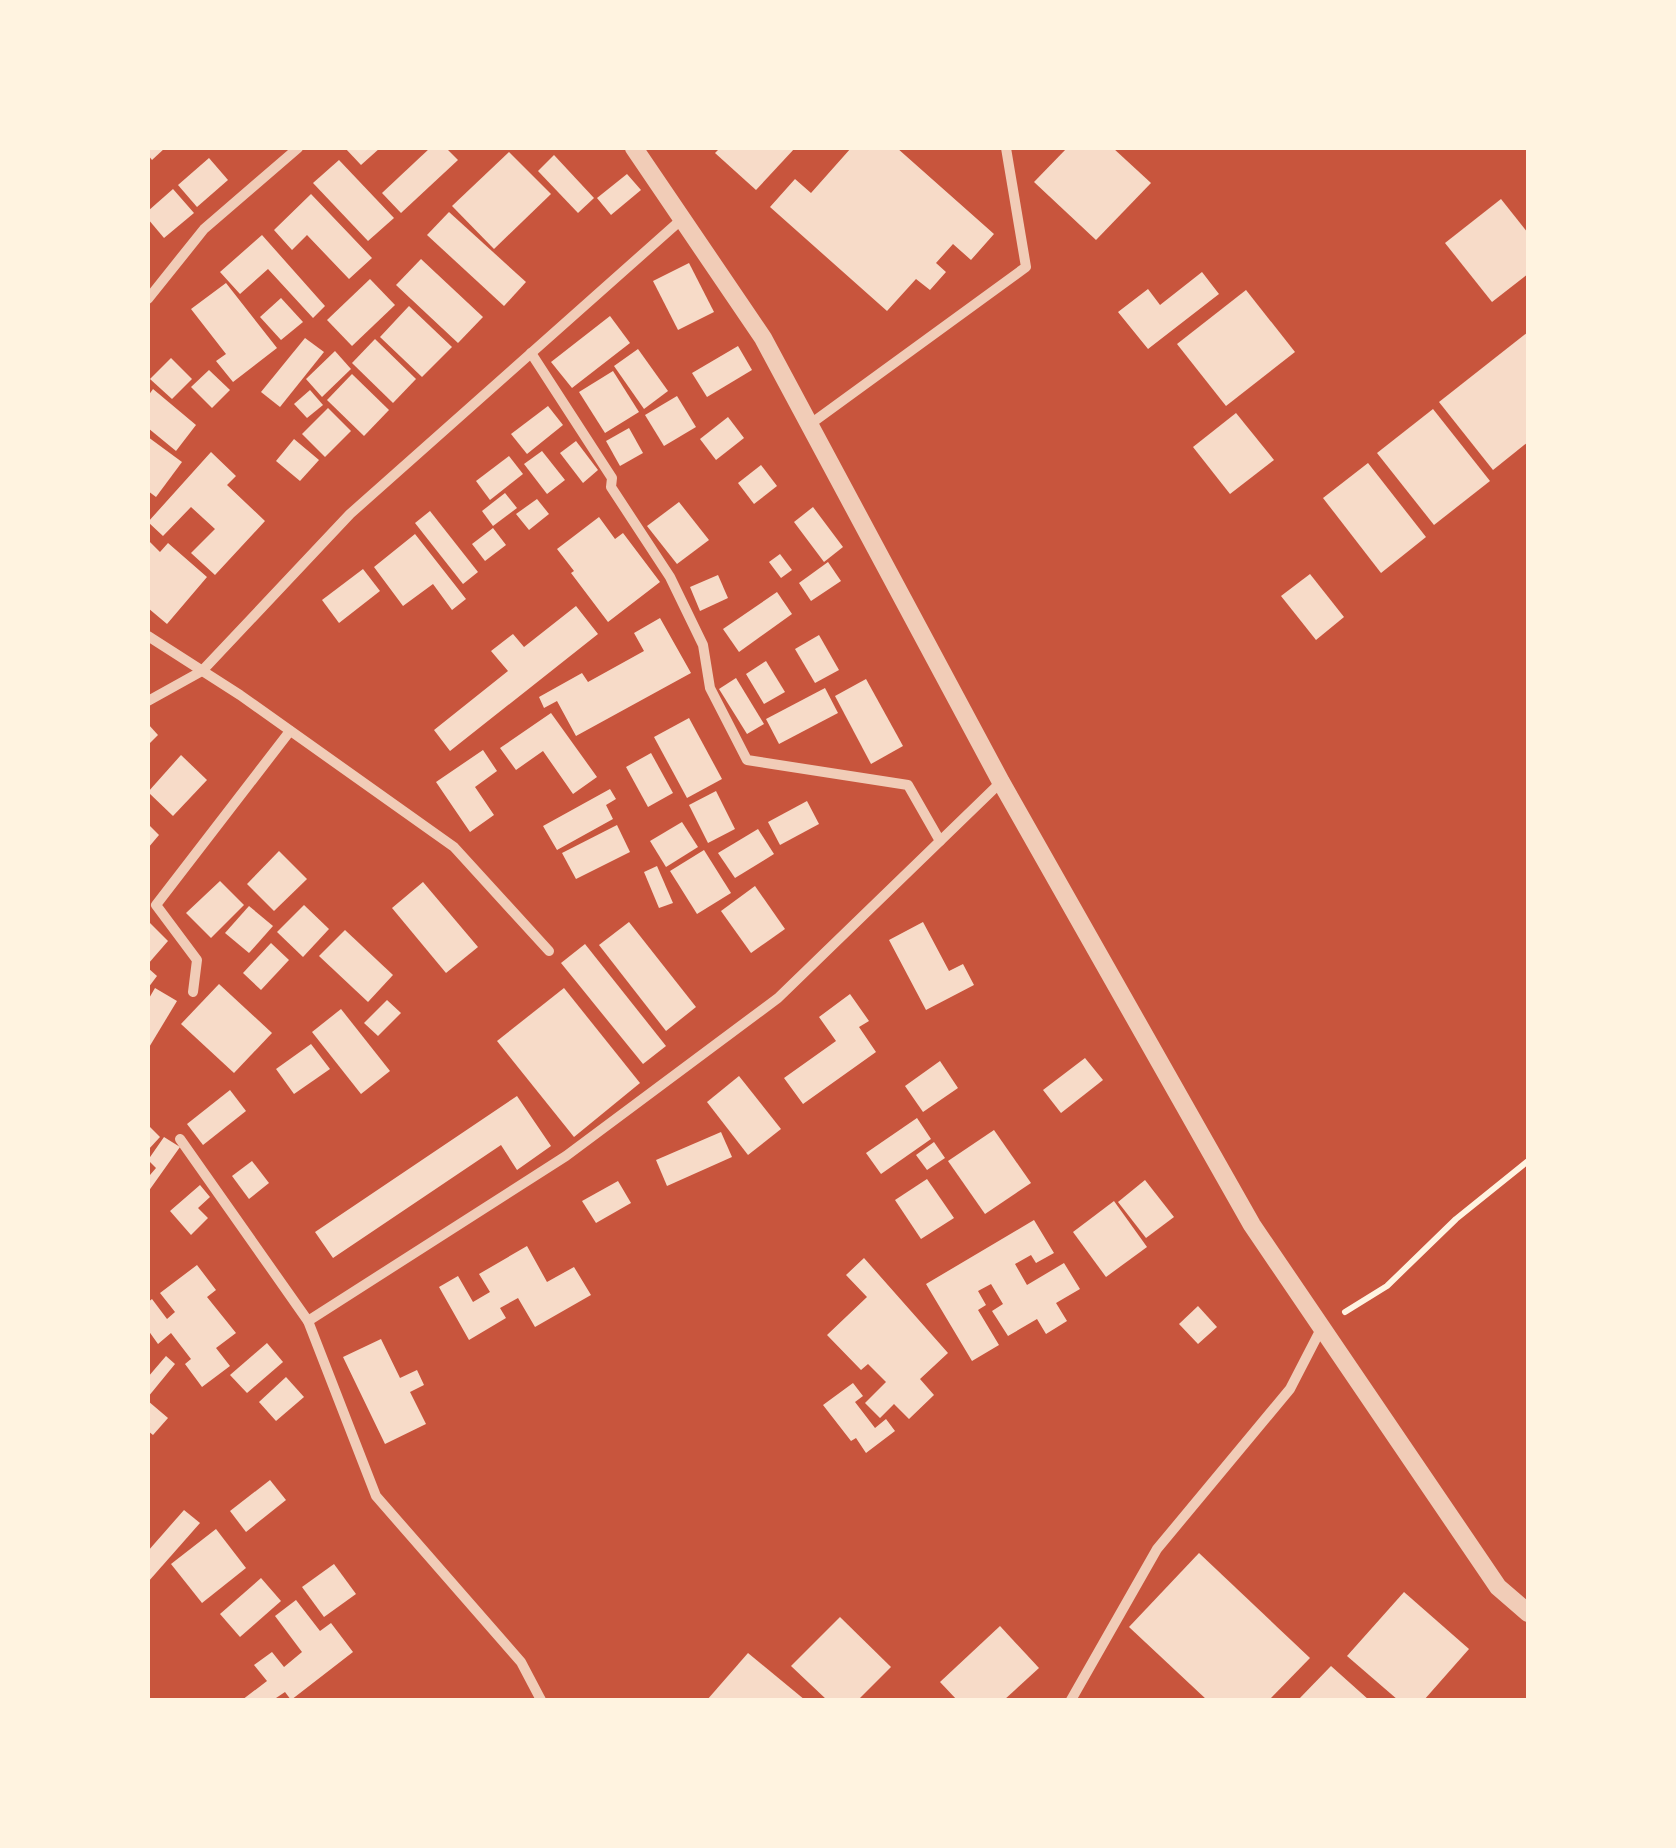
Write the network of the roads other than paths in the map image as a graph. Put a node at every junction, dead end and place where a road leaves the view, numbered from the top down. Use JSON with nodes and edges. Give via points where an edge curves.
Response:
{"nodes":[{"id":1,"x":298,"y":148,"type":"edge"},
{"id":2,"x":634,"y":148,"type":"edge"},
{"id":3,"x":1006,"y":148,"type":"edge"},
{"id":4,"x":682,"y":218,"type":"junction"},
{"id":5,"x":148,"y":299,"type":"edge"},
{"id":6,"x":531,"y":353,"type":"junction"},
{"id":7,"x":809,"y":425,"type":"junction"},
{"id":8,"x":148,"y":636,"type":"edge"},
{"id":9,"x":202,"y":670,"type":"junction"},
{"id":10,"x":148,"y":702,"type":"edge"},
{"id":11,"x":290,"y":730,"type":"junction"},
{"id":12,"x":1000,"y":782,"type":"junction"},
{"id":13,"x":940,"y":841,"type":"junction"},
{"id":14,"x":549,"y":951,"type":"dead end"},
{"id":15,"x":193,"y":992,"type":"dead end"},
{"id":16,"x":180,"y":1139,"type":"dead end"},
{"id":17,"x":308,"y":1321,"type":"junction"},
{"id":18,"x":1322,"y":1327,"type":"junction"},
{"id":19,"x":1528,"y":1612,"type":"edge"},
{"id":20,"x":541,"y":1700,"type":"edge"},
{"id":21,"x":1072,"y":1700,"type":"edge"}],
"edges":[{"from":1,"to":5,"type":"street","via":[[204,229]]},
{"from":2,"to":4,"type":"street"},
{"from":3,"to":7,"type":"street","via":[[1026,268]]},
{"from":4,"to":6,"type":"street"},
{"from":4,"to":7,"type":"street","via":[[763,338]]},
{"from":6,"to":9,"type":"street","via":[[350,514]]},
{"from":6,"to":13,"type":"street","via":[[670,577],[703,645],[710,688],[747,760],[908,785]]},
{"from":7,"to":12,"type":"street"},
{"from":8,"to":9,"type":"street"},
{"from":9,"to":10,"type":"street"},
{"from":9,"to":11,"type":"street"},
{"from":11,"to":14,"type":"street","via":[[454,846]]},
{"from":11,"to":15,"type":"street","via":[[156,905],[196,960]]},
{"from":12,"to":13,"type":"street"},
{"from":12,"to":18,"type":"street","via":[[1252,1224]]},
{"from":13,"to":17,"type":"street","via":[[763,1010],[566,1156]]},
{"from":16,"to":17,"type":"street"},
{"from":17,"to":20,"type":"street","via":[[376,1496],[522,1662]]},
{"from":18,"to":19,"type":"street","via":[[1498,1587]]},
{"from":18,"to":21,"type":"street","via":[[1290,1389],[1157,1548]]}]}
